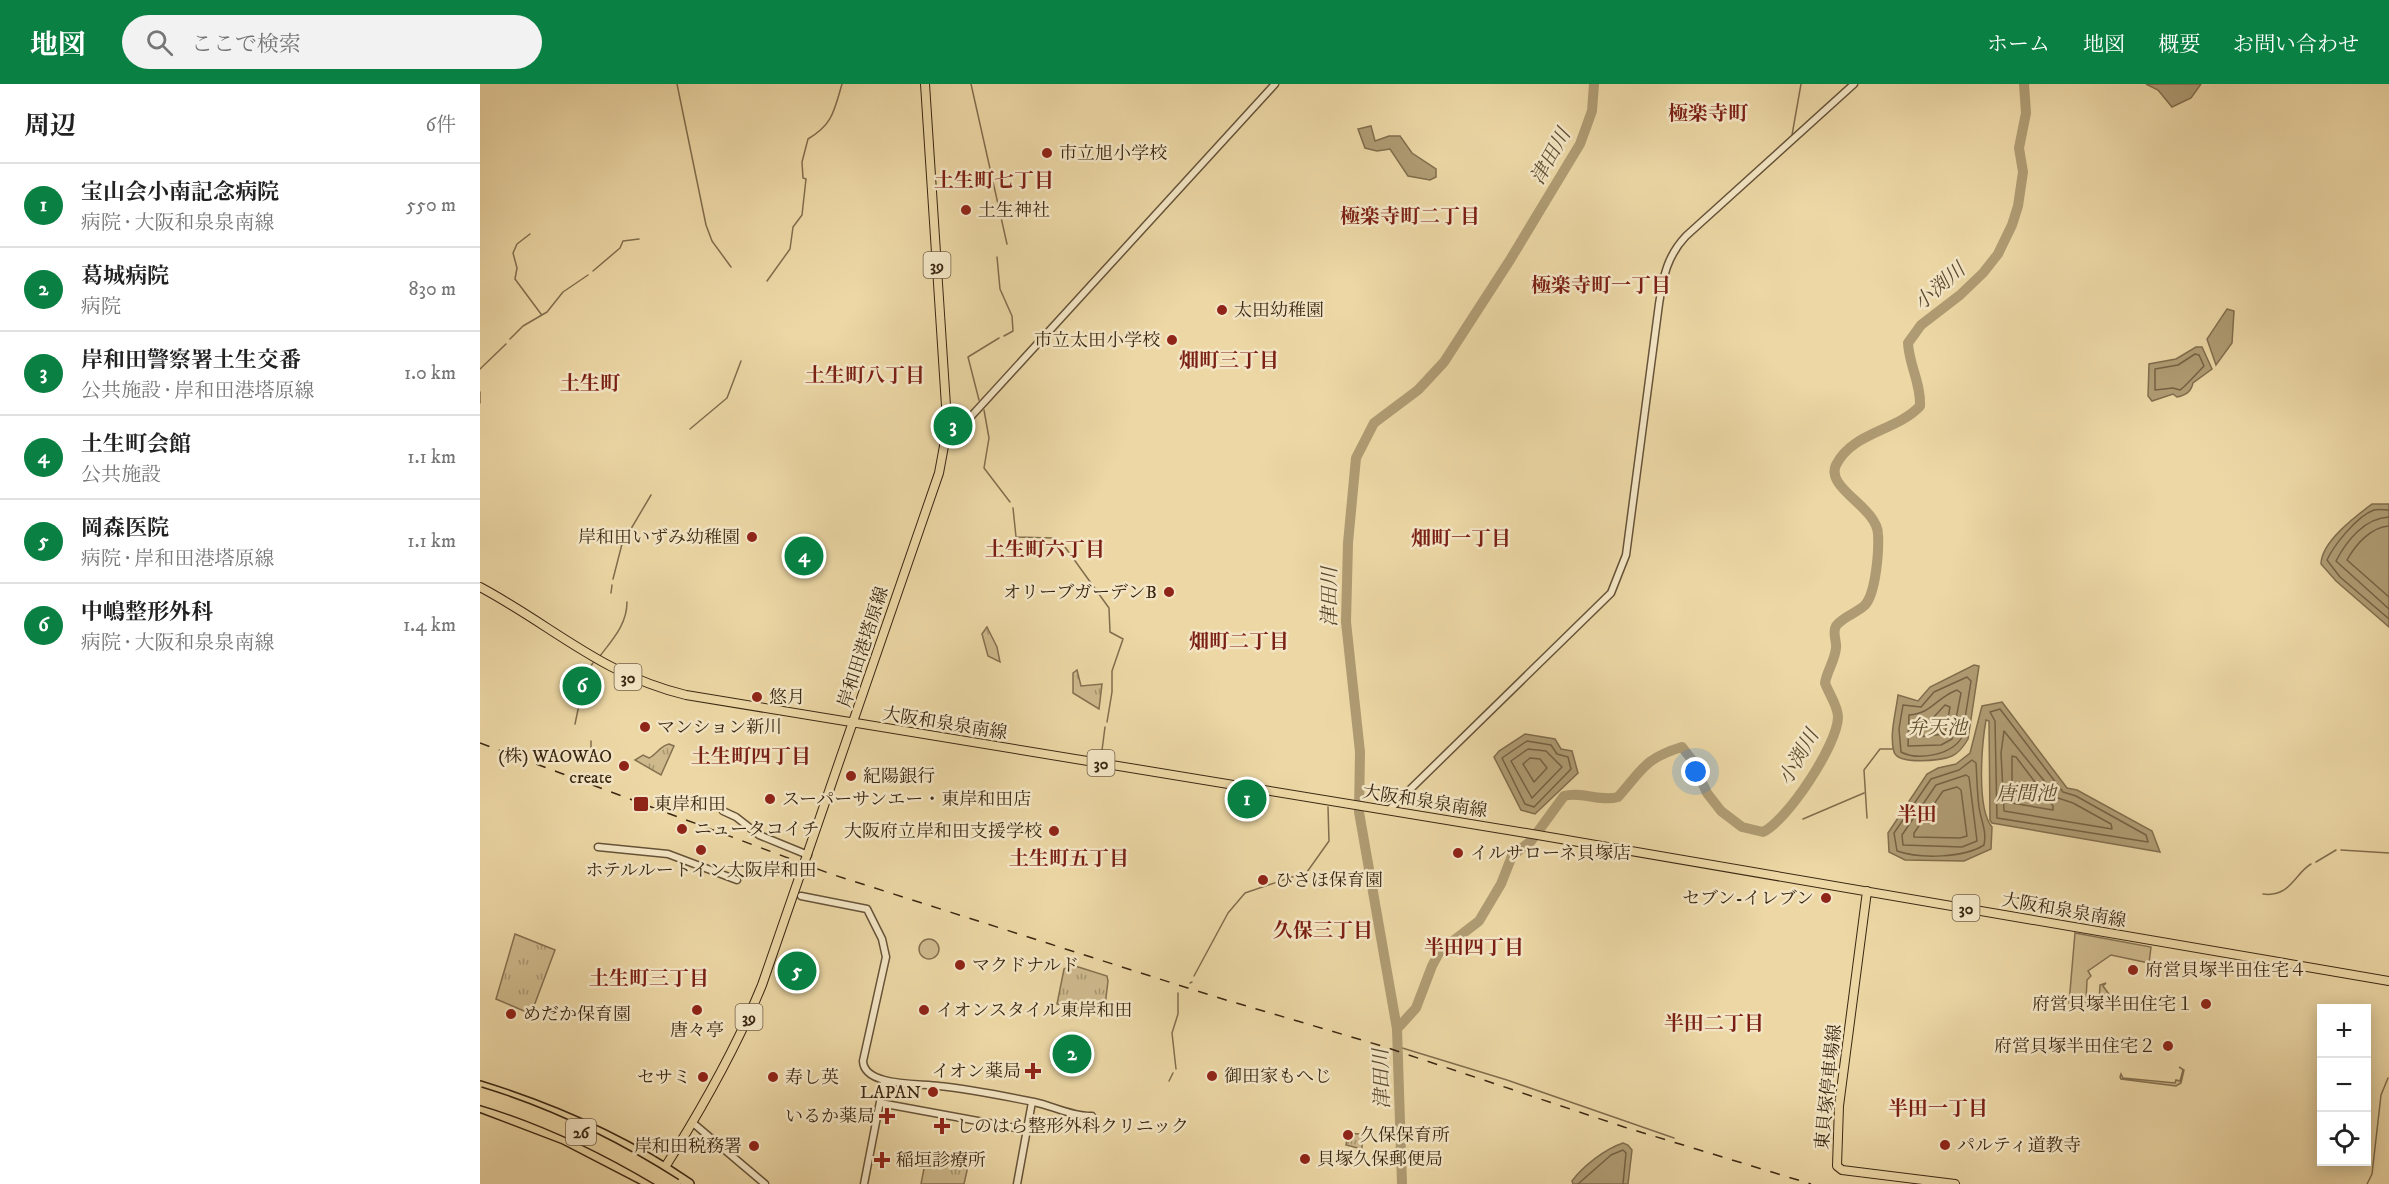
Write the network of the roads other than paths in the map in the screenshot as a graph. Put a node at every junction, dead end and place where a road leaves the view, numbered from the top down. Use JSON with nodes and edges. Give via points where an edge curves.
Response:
{"nodes":[{"id":1,"x":925,"y":84,"type":"edge"},
{"id":2,"x":1275,"y":84,"type":"edge"},
{"id":3,"x":1854,"y":84,"type":"edge"},
{"id":4,"x":945,"y":446,"type":"junction"},
{"id":5,"x":480,"y":586,"type":"edge"},
{"id":6,"x":854,"y":724,"type":"junction"},
{"id":7,"x":1389,"y":810,"type":"junction"},
{"id":8,"x":723,"y":811,"type":"dead end"},
{"id":9,"x":598,"y":847,"type":"dead end"},
{"id":10,"x":808,"y":855,"type":"junction"},
{"id":11,"x":737,"y":880,"type":"dead end"},
{"id":12,"x":1867,"y":891,"type":"junction"},
{"id":13,"x":801,"y":896,"type":"dead end"},
{"id":14,"x":2389,"y":981,"type":"edge"},
{"id":15,"x":884,"y":1081,"type":"junction"},
{"id":16,"x":480,"y":1086,"type":"edge"},
{"id":17,"x":480,"y":1092,"type":"edge"},
{"id":18,"x":480,"y":1100,"type":"edge"},
{"id":19,"x":880,"y":1102,"type":"junction"},
{"id":20,"x":1032,"y":1102,"type":"junction"},
{"id":21,"x":480,"y":1107,"type":"edge"},
{"id":22,"x":1092,"y":1116,"type":"dead end"},
{"id":23,"x":693,"y":1123,"type":"junction"},
{"id":24,"x":1027,"y":1130,"type":"junction"},
{"id":25,"x":665,"y":1167,"type":"junction"},
{"id":26,"x":653,"y":1184,"type":"edge"},
{"id":27,"x":664,"y":1184,"type":"edge"},
{"id":28,"x":676,"y":1184,"type":"edge"},
{"id":29,"x":689,"y":1184,"type":"edge"},
{"id":30,"x":765,"y":1184,"type":"edge"},
{"id":31,"x":864,"y":1184,"type":"edge"},
{"id":32,"x":1017,"y":1184,"type":"edge"},
{"id":33,"x":1955,"y":1184,"type":"edge"},
{"id":34,"x":1961,"y":1184,"type":"edge"}],
"edges":[{"from":1,"to":4,"type":"main road","name":"岸和田港塔原線","number":"39"},
{"from":2,"to":4,"type":"street"},
{"from":3,"to":7,"type":"street","via":[[1686,236],[1670,259],[1658,309],[1626,555],[1611,593]]},
{"from":4,"to":6,"type":"main road","name":"岸和田港塔原線","number":"39"},
{"from":5,"to":6,"type":"main road","name":"大阪和泉泉南線","number":"30","via":[[594,660],[637,681],[686,695]]},
{"from":6,"to":7,"type":"main road","name":"大阪和泉泉南線","number":"30"},
{"from":6,"to":10,"type":"main road","name":"岸和田港塔原線","number":"39"},
{"from":7,"to":12,"type":"main road","name":"大阪和泉泉南線","number":"30"},
{"from":8,"to":10,"type":"street","via":[[759,835]]},
{"from":9,"to":11,"type":"street","via":[[668,854]]},
{"from":10,"to":23,"type":"main road","name":"岸和田港塔原線","number":"39","via":[[749,1016]]},
{"from":12,"to":14,"type":"main road","name":"大阪和泉泉南線","number":"30"},
{"from":12,"to":33,"type":"main road","name":"東貝塚停車場線","via":[[1839,1106],[1837,1166],[1842,1170]]},
{"from":13,"to":15,"type":"street","via":[[870,911],[886,957],[863,1066],[869,1074]]},
{"from":15,"to":19,"type":"street"},
{"from":15,"to":20,"type":"street","via":[[941,1086]]},
{"from":16,"to":25,"type":"highway","number":"26","via":[[569,1116]]},
{"from":17,"to":28,"type":"highway","number":"26","bridge":true,"via":[[576,1129]]},
{"from":18,"to":27,"type":"highway","number":"26","bridge":true,"via":[[537,1119]]},
{"from":19,"to":24,"type":"street"},
{"from":19,"to":31,"type":"street"},
{"from":20,"to":22,"type":"street"},
{"from":20,"to":24,"type":"street"},
{"from":21,"to":26,"type":"highway","number":"26","via":[[564,1139]]},
{"from":23,"to":25,"type":"main road","name":"岸和田港塔原線","number":"39"},
{"from":23,"to":30,"type":"street"},
{"from":24,"to":32,"type":"street"},
{"from":25,"to":26,"type":"main road","name":"岸和田港塔原線","number":"39"},
{"from":25,"to":29,"type":"highway","number":"26"},
{"from":33,"to":34,"type":"street"}]}
